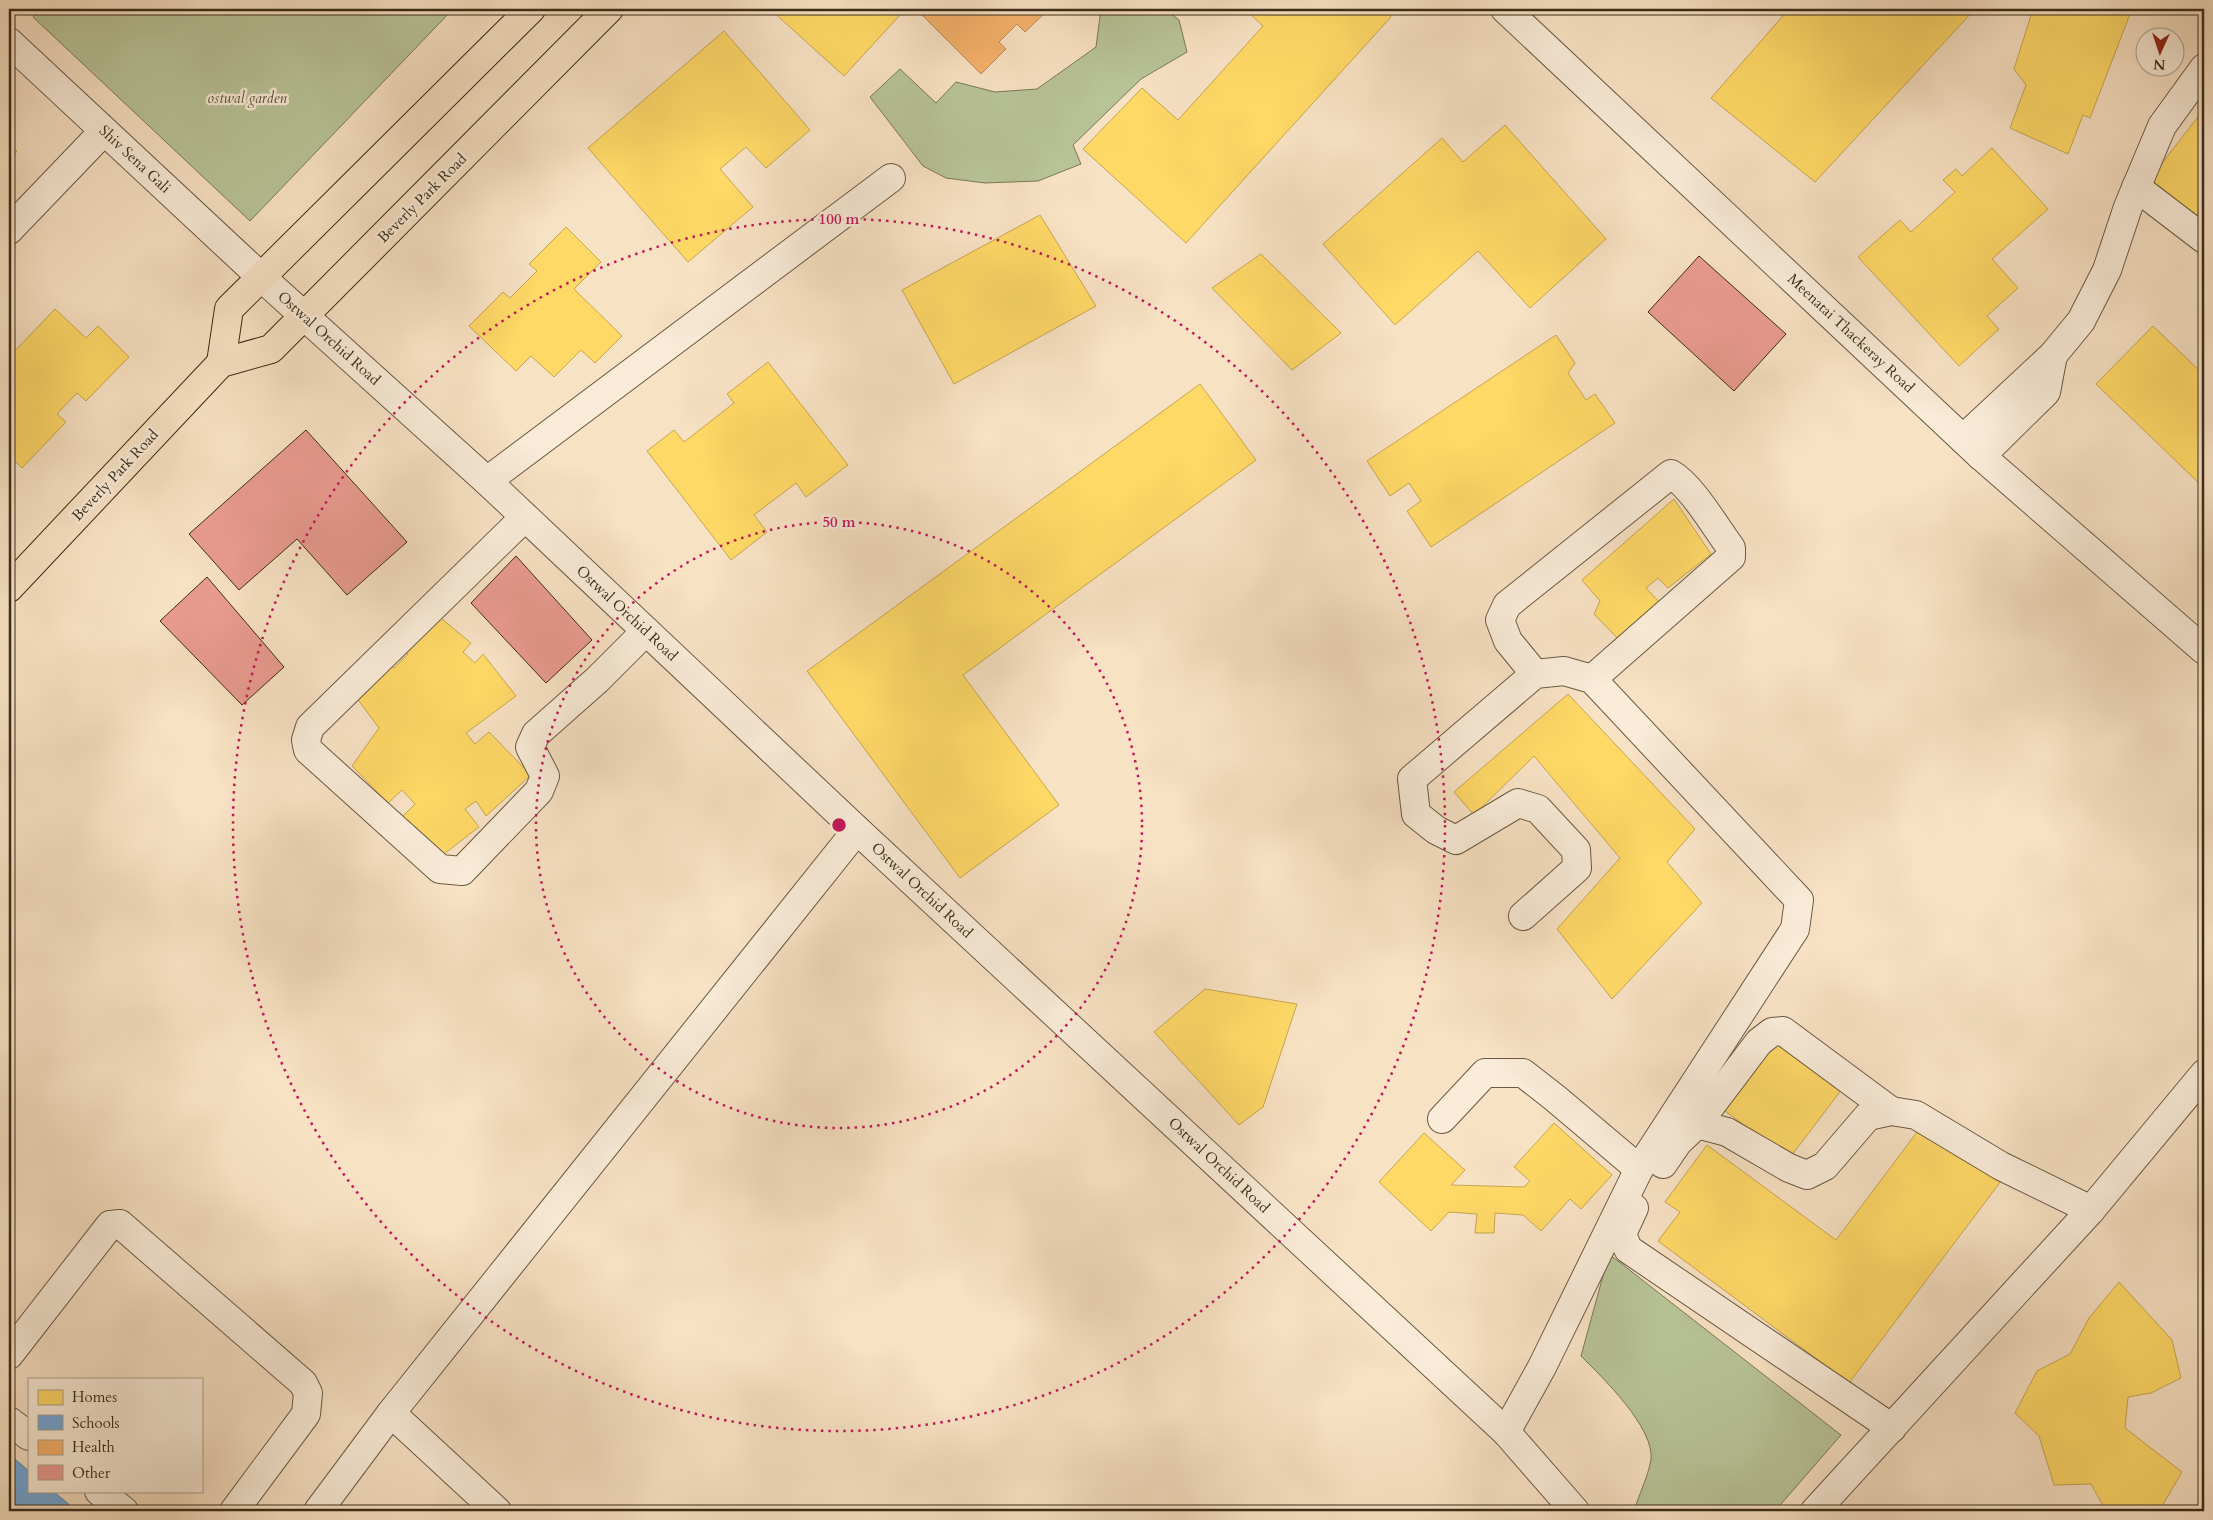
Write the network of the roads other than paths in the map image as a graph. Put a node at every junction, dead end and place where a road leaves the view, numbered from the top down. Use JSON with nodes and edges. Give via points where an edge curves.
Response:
{"nodes":[{"id":1,"x":531,"y":9,"type":"edge"},
{"id":2,"x":609,"y":9,"type":"edge"},
{"id":3,"x":1505,"y":9,"type":"edge"},
{"id":4,"x":9,"y":42,"type":"edge"},
{"id":5,"x":2204,"y":68,"type":"edge"},
{"id":6,"x":104,"y":131,"type":"junction"},
{"id":7,"x":891,"y":178,"type":"dead end"},
{"id":8,"x":2136,"y":187,"type":"junction"},
{"id":9,"x":9,"y":230,"type":"edge"},
{"id":10,"x":2204,"y":239,"type":"edge"},
{"id":11,"x":260,"y":276,"type":"junction"},
{"id":12,"x":305,"y":317,"type":"junction"},
{"id":13,"x":221,"y":363,"type":"junction"},
{"id":14,"x":1972,"y":447,"type":"junction"},
{"id":15,"x":487,"y":481,"type":"junction"},
{"id":16,"x":525,"y":517,"type":"junction"},
{"id":17,"x":12,"y":579,"type":"edge"},
{"id":18,"x":646,"y":631,"type":"junction"},
{"id":19,"x":2204,"y":650,"type":"edge"},
{"id":20,"x":1535,"y":674,"type":"junction"},
{"id":21,"x":1592,"y":679,"type":"junction"},
{"id":22,"x":857,"y":830,"type":"junction"},
{"id":23,"x":1523,"y":916,"type":"dead end"},
{"id":24,"x":2204,"y":1074,"type":"edge"},
{"id":25,"x":1891,"y":1111,"type":"junction"},
{"id":26,"x":1442,"y":1119,"type":"dead end"},
{"id":27,"x":1697,"y":1124,"type":"junction"},
{"id":28,"x":1639,"y":1169,"type":"junction"},
{"id":29,"x":2091,"y":1210,"type":"junction"},
{"id":30,"x":9,"y":1355,"type":"edge"},
{"id":31,"x":391,"y":1413,"type":"junction"},
{"id":32,"x":9,"y":1421,"type":"edge"},
{"id":33,"x":1892,"y":1428,"type":"junction"},
{"id":34,"x":1506,"y":1432,"type":"junction"},
{"id":35,"x":28,"y":1435,"type":"edge"},
{"id":36,"x":100,"y":1492,"type":"edge"},
{"id":37,"x":124,"y":1511,"type":"edge"},
{"id":38,"x":234,"y":1511,"type":"edge"},
{"id":39,"x":318,"y":1511,"type":"edge"},
{"id":40,"x":497,"y":1511,"type":"edge"},
{"id":41,"x":1575,"y":1511,"type":"edge"},
{"id":42,"x":1815,"y":1511,"type":"edge"}],
"edges":[{"from":1,"to":11,"type":"main road"},
{"from":2,"to":12,"type":"main road","name":"Beverly Park Road"},
{"from":3,"to":14,"type":"street","name":"Meenatai Thackeray Road"},
{"from":4,"to":6,"type":"street","name":"Shiv Sena Gali"},
{"from":5,"to":8,"type":"street","via":[[2162,126]]},
{"from":6,"to":9,"type":"street"},
{"from":6,"to":11,"type":"street","name":"Shiv Sena Gali"},
{"from":7,"to":15,"type":"street"},
{"from":8,"to":10,"type":"street"},
{"from":8,"to":14,"type":"street","via":[[2107,270],[2081,320]]},
{"from":11,"to":12,"type":"street","name":"Ostwal Orchid Road"},
{"from":11,"to":13,"type":"main road","via":[[229,309]]},
{"from":12,"to":13,"type":"main road","name":"Beverly Park Road","via":[[271,349]]},
{"from":12,"to":15,"type":"street","name":"Ostwal Orchid Road"},
{"from":13,"to":17,"type":"main road","name":"Beverly Park Road"},
{"from":14,"to":19,"type":"street","name":"Meenatai Thackeray Road"},
{"from":15,"to":16,"type":"street","name":"Ostwal Orchid Road"},
{"from":16,"to":18,"type":"street","name":"Ostwal Orchid Road"},
{"from":16,"to":18,"type":"street","via":[[310,727],[306,740],[308,750],[440,870],[462,871],[539,792],[544,776],[530,747],[536,734]]},
{"from":18,"to":22,"type":"street","name":"Ostwal Orchid Road"},
{"from":20,"to":21,"type":"street","via":[[1564,671]]},
{"from":20,"to":21,"type":"street","via":[[1508,641],[1500,620],[1507,605],[1671,474],[1684,485],[1731,548],[1731,556]]},
{"from":20,"to":23,"type":"street","via":[[1412,780],[1416,814],[1436,830],[1456,840],[1518,803],[1538,809],[1576,850],[1577,868]]},
{"from":21,"to":28,"type":"street","via":[[1799,900],[1795,929]]},
{"from":22,"to":31,"type":"street"},
{"from":22,"to":34,"type":"street","name":"Ostwal Orchid Road"},
{"from":24,"to":29,"type":"street"},
{"from":25,"to":27,"type":"street","via":[[1868,1116],[1825,1166],[1807,1175],[1727,1132]]},
{"from":25,"to":27,"type":"street","via":[[1783,1030],[1772,1032],[1759,1042]]},
{"from":25,"to":29,"type":"street","via":[[1916,1115],[2001,1166]]},
{"from":26,"to":28,"type":"street","via":[[1485,1073],[1522,1073]]},
{"from":27,"to":33,"type":"street","via":[[1678,1142],[1631,1212],[1622,1234],[1628,1249]]},
{"from":28,"to":34,"type":"street","via":[[1542,1367]]},
{"from":29,"to":33,"type":"street"},
{"from":30,"to":38,"type":"street","via":[[110,1225],[120,1224],[303,1383],[308,1393],[306,1414]]},
{"from":31,"to":39,"type":"street"},
{"from":31,"to":40,"type":"street"},
{"from":32,"to":35,"type":"street"},
{"from":33,"to":42,"type":"street"},
{"from":34,"to":41,"type":"street","name":"Ostwal Orchid Road"},
{"from":36,"to":37,"type":"street"}]}
